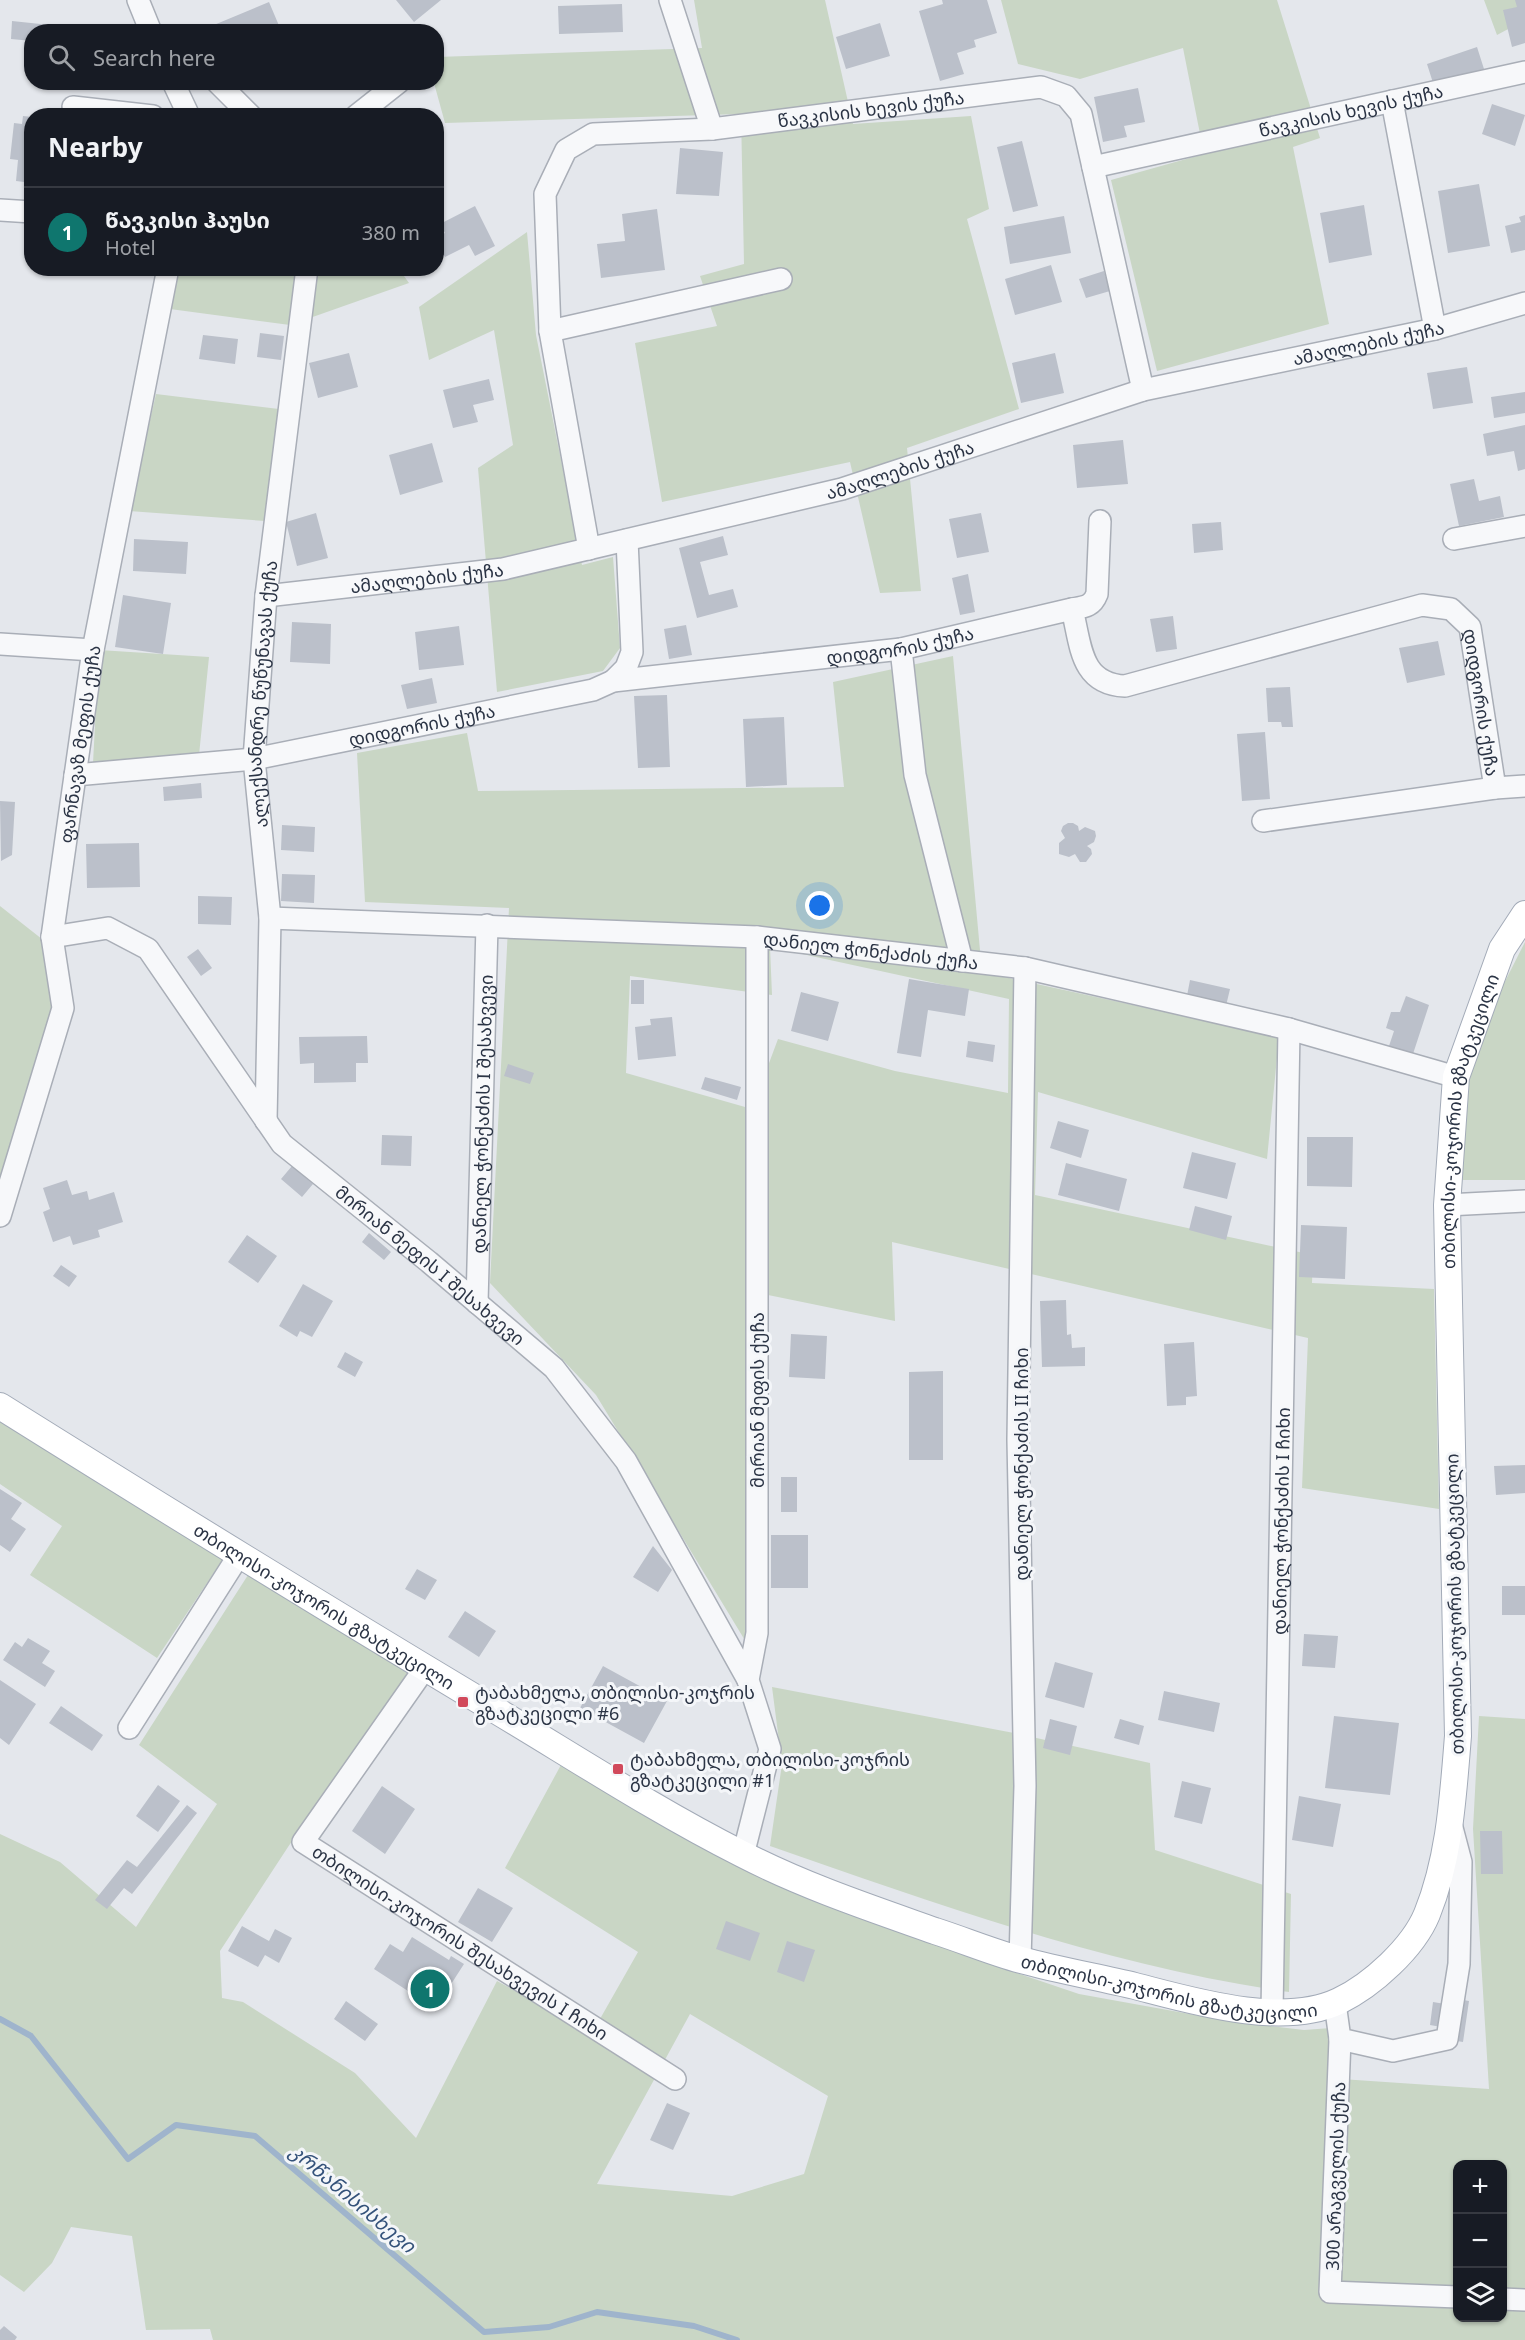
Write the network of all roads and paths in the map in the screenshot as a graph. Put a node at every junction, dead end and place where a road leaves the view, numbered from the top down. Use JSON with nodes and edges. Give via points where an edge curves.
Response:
{"nodes":[{"id":1,"x":138,"y":0,"type":"edge"},
{"id":2,"x":670,"y":0,"type":"edge"},
{"id":3,"x":148,"y":24,"type":"edge"},
{"id":4,"x":1525,"y":72,"type":"edge"},
{"id":5,"x":177,"y":90,"type":"edge"},
{"id":6,"x":225,"y":90,"type":"edge"},
{"id":7,"x":389,"y":90,"type":"edge"},
{"id":8,"x":1392,"y":101,"type":"junction"},
{"id":9,"x":73,"y":107,"type":"dead end"},
{"id":10,"x":82,"y":108,"type":"edge"},
{"id":11,"x":185,"y":108,"type":"edge"},
{"id":12,"x":243,"y":108,"type":"edge"},
{"id":13,"x":366,"y":108,"type":"edge"},
{"id":14,"x":712,"y":129,"type":"junction"},
{"id":15,"x":1093,"y":166,"type":"junction"},
{"id":16,"x":0,"y":210,"type":"edge"},
{"id":17,"x":24,"y":212,"type":"edge"},
{"id":18,"x":166,"y":276,"type":"edge"},
{"id":19,"x":306,"y":276,"type":"edge"},
{"id":20,"x":781,"y":279,"type":"dead end"},
{"id":21,"x":1525,"y":303,"type":"edge"},
{"id":22,"x":1435,"y":328,"type":"junction"},
{"id":23,"x":550,"y":331,"type":"junction"},
{"id":24,"x":1143,"y":390,"type":"junction"},
{"id":25,"x":1100,"y":521,"type":"dead end"},
{"id":26,"x":1525,"y":525,"type":"edge"},
{"id":27,"x":627,"y":540,"type":"junction"},
{"id":28,"x":1454,"y":540,"type":"dead end"},
{"id":29,"x":589,"y":549,"type":"junction"},
{"id":30,"x":266,"y":596,"type":"junction"},
{"id":31,"x":1072,"y":609,"type":"junction"},
{"id":32,"x":0,"y":644,"type":"edge"},
{"id":33,"x":901,"y":649,"type":"junction"},
{"id":34,"x":93,"y":650,"type":"junction"},
{"id":35,"x":613,"y":681,"type":"junction"},
{"id":36,"x":254,"y":759,"type":"junction"},
{"id":37,"x":75,"y":775,"type":"junction"},
{"id":38,"x":1525,"y":786,"type":"edge"},
{"id":39,"x":1495,"y":788,"type":"junction"},
{"id":40,"x":1263,"y":821,"type":"dead end"},
{"id":41,"x":1525,"y":914,"type":"edge"},
{"id":42,"x":270,"y":918,"type":"junction"},
{"id":43,"x":487,"y":925,"type":"junction"},
{"id":44,"x":52,"y":937,"type":"junction"},
{"id":45,"x":757,"y":937,"type":"junction"},
{"id":46,"x":962,"y":961,"type":"junction"},
{"id":47,"x":1025,"y":969,"type":"junction"},
{"id":48,"x":1289,"y":1029,"type":"junction"},
{"id":49,"x":1456,"y":1077,"type":"junction"},
{"id":50,"x":266,"y":1121,"type":"junction"},
{"id":51,"x":1525,"y":1201,"type":"edge"},
{"id":52,"x":1447,"y":1205,"type":"junction"},
{"id":53,"x":0,"y":1216,"type":"edge"},
{"id":54,"x":477,"y":1303,"type":"junction"},
{"id":55,"x":0,"y":1406,"type":"edge"},
{"id":56,"x":239,"y":1555,"type":"junction"},
{"id":57,"x":425,"y":1668,"type":"junction"},
{"id":58,"x":748,"y":1680,"type":"junction"},
{"id":59,"x":129,"y":1728,"type":"dead end"},
{"id":60,"x":1451,"y":1823,"type":"junction"},
{"id":61,"x":743,"y":1855,"type":"junction"},
{"id":62,"x":1020,"y":1960,"type":"junction"},
{"id":63,"x":1335,"y":2003,"type":"junction"},
{"id":64,"x":1272,"y":2011,"type":"junction"},
{"id":65,"x":1340,"y":2039,"type":"junction"},
{"id":66,"x":675,"y":2079,"type":"dead end"},
{"id":67,"x":1453,"y":2297,"type":"edge"},
{"id":68,"x":1507,"y":2299,"type":"edge"},
{"id":69,"x":1525,"y":2300,"type":"edge"}],
"edges":[{"from":1,"to":3,"type":"street"},
{"from":2,"to":14,"type":"street"},
{"from":4,"to":8,"type":"street","name":"წავკისის ხევის ქუჩა"},
{"from":5,"to":11,"type":"street"},
{"from":6,"to":12,"type":"street"},
{"from":7,"to":13,"type":"street"},
{"from":8,"to":15,"type":"street","name":"წავკისის ხევის ქუჩა"},
{"from":8,"to":22,"type":"street"},
{"from":9,"to":10,"type":"street"},
{"from":14,"to":15,"type":"street","name":"წავკისის ხევის ქუჩა","via":[[1041,87],[1066,96],[1082,114]]},
{"from":14,"to":23,"type":"street","name":"წავკისის ხევის ქუჩა","via":[[593,134],[566,150],[545,194]]},
{"from":15,"to":24,"type":"street"},
{"from":16,"to":17,"type":"street"},
{"from":18,"to":34,"type":"street","name":"ფარნავაზ მეფის ქუჩა"},
{"from":19,"to":30,"type":"street","name":"ალექსანდრე წუწუნავას ქუჩა"},
{"from":20,"to":23,"type":"street"},
{"from":21,"to":22,"type":"street","name":"ამაღლების ქუჩა"},
{"from":22,"to":24,"type":"street","name":"ამაღლების ქუჩა"},
{"from":23,"to":29,"type":"street","name":"წავკისის ხევის ქუჩა"},
{"from":24,"to":27,"type":"street","name":"ამაღლების ქუჩა","via":[[842,489]]},
{"from":25,"to":31,"type":"street","via":[[1097,594],[1089,606]]},
{"from":26,"to":28,"type":"street"},
{"from":27,"to":29,"type":"street","name":"ამაღლების ქუჩა"},
{"from":27,"to":35,"type":"street","via":[[632,652],[626,668]]},
{"from":29,"to":30,"type":"street","name":"ამაღლების ქუჩა","via":[[503,569]]},
{"from":30,"to":36,"type":"street","name":"ალექსანდრე წუწუნავას ქუჩა"},
{"from":31,"to":33,"type":"street","name":"დიდგორის ქუჩა"},
{"from":31,"to":39,"type":"street","name":"დიდგორის ქუჩა","via":[[1087,664],[1096,678],[1109,685],[1125,686],[1422,605],[1451,609],[1470,627]]},
{"from":32,"to":34,"type":"street"},
{"from":33,"to":35,"type":"street","name":"დიდგორის ქუჩა"},
{"from":33,"to":46,"type":"street","via":[[915,775]]},
{"from":34,"to":37,"type":"street","name":"ფარნავაზ მეფის ქუჩა"},
{"from":35,"to":36,"type":"street","name":"დიდგორის ქუჩა","via":[[593,690]]},
{"from":36,"to":37,"type":"street","name":"დიდგორის ქუჩა"},
{"from":36,"to":42,"type":"street","name":"ალექსანდრე წუწუნავას ქუჩა"},
{"from":37,"to":44,"type":"street","name":"ფარნავაზ მეფის ქუჩა"},
{"from":38,"to":39,"type":"street","name":"დიდგორის ქუჩა"},
{"from":39,"to":40,"type":"street"},
{"from":41,"to":49,"type":"main road","name":"თბილისი-კოჯორის გზატკეცილი","via":[[1503,949]]},
{"from":42,"to":43,"type":"street","name":"დანიელ ჭონქაძის ქუჩა"},
{"from":42,"to":50,"type":"street","name":"ალექსანდრე წუწუნავას ქუჩა"},
{"from":43,"to":45,"type":"street","name":"დანიელ ჭონქაძის ქუჩა"},
{"from":43,"to":54,"type":"street","name":"დანიელ ჭონქაძის I შესახვევი"},
{"from":44,"to":50,"type":"street","name":"მირიან მეფის I შესახვევი","via":[[108,928],[148,949]]},
{"from":44,"to":53,"type":"street","name":"ფარნავაზ მეფის ქუჩა","via":[[63,1008]]},
{"from":45,"to":46,"type":"street","name":"დანიელ ჭონქაძის ქუჩა"},
{"from":45,"to":58,"type":"street","name":"მირიან მეფის ქუჩა","via":[[757,1633]]},
{"from":46,"to":47,"type":"street","name":"დანიელ ჭონქაძის ქუჩა"},
{"from":47,"to":48,"type":"street","name":"დანიელ ჭონქაძის ქუჩა"},
{"from":47,"to":62,"type":"street","name":"დანიელ ჭონქაძის II ჩიხი","via":[[1018,1440],[1025,1786]]},
{"from":48,"to":49,"type":"street","name":"დანიელ ჭონქაძის ქუჩა"},
{"from":48,"to":64,"type":"street","name":"დანიელ ჭონქაძის I ჩიხი"},
{"from":49,"to":52,"type":"main road","name":"თბილისი-კოჯორის გზატკეცილი"},
{"from":50,"to":54,"type":"street","name":"მირიან მეფის I შესახვევი","via":[[282,1144]]},
{"from":51,"to":52,"type":"street"},
{"from":52,"to":60,"type":"main road","name":"თბილისი-კოჯორის გზატკეცილი","via":[[1458,1736]]},
{"from":54,"to":58,"type":"street","name":"მირიან მეფის I შესახვევი","via":[[554,1368],[626,1461]]},
{"from":55,"to":56,"type":"main road","name":"თბილისი-კოჯორის გზატკეცილი"},
{"from":56,"to":57,"type":"main road","name":"თბილისი-კოჯორის გზატკეცილი"},
{"from":56,"to":59,"type":"street"},
{"from":57,"to":61,"type":"main road","name":"თბილისი-კოჯორის გზატკეცილი"},
{"from":57,"to":66,"type":"street","name":"თბილისი-კოჯორის შესახვევის I ჩიხი","via":[[303,1842]]},
{"from":58,"to":61,"type":"street","name":"მირიან მეფის ქუჩა","via":[[770,1749]]},
{"from":60,"to":63,"type":"main road","name":"თბილისი-კოჯორის გზატკეცილი","via":[[1426,1917],[1388,1966]]},
{"from":60,"to":65,"type":"street","via":[[1461,1862],[1460,1964],[1447,2039],[1393,2050]]},
{"from":61,"to":62,"type":"main road","name":"თბილისი-კოჯორის გზატკეცილი","via":[[829,1893]]},
{"from":62,"to":64,"type":"main road","name":"თბილისი-კოჯორის გზატკეცილი","via":[[1197,2002]]},
{"from":63,"to":64,"type":"main road","name":"თბილისი-კოჯორის გზატკეცილი","via":[[1302,2011]]},
{"from":63,"to":65,"type":"street"},
{"from":65,"to":67,"type":"street","name":"300 არაგველის ქუჩა","via":[[1330,2292]]},
{"from":68,"to":69,"type":"street"}]}
